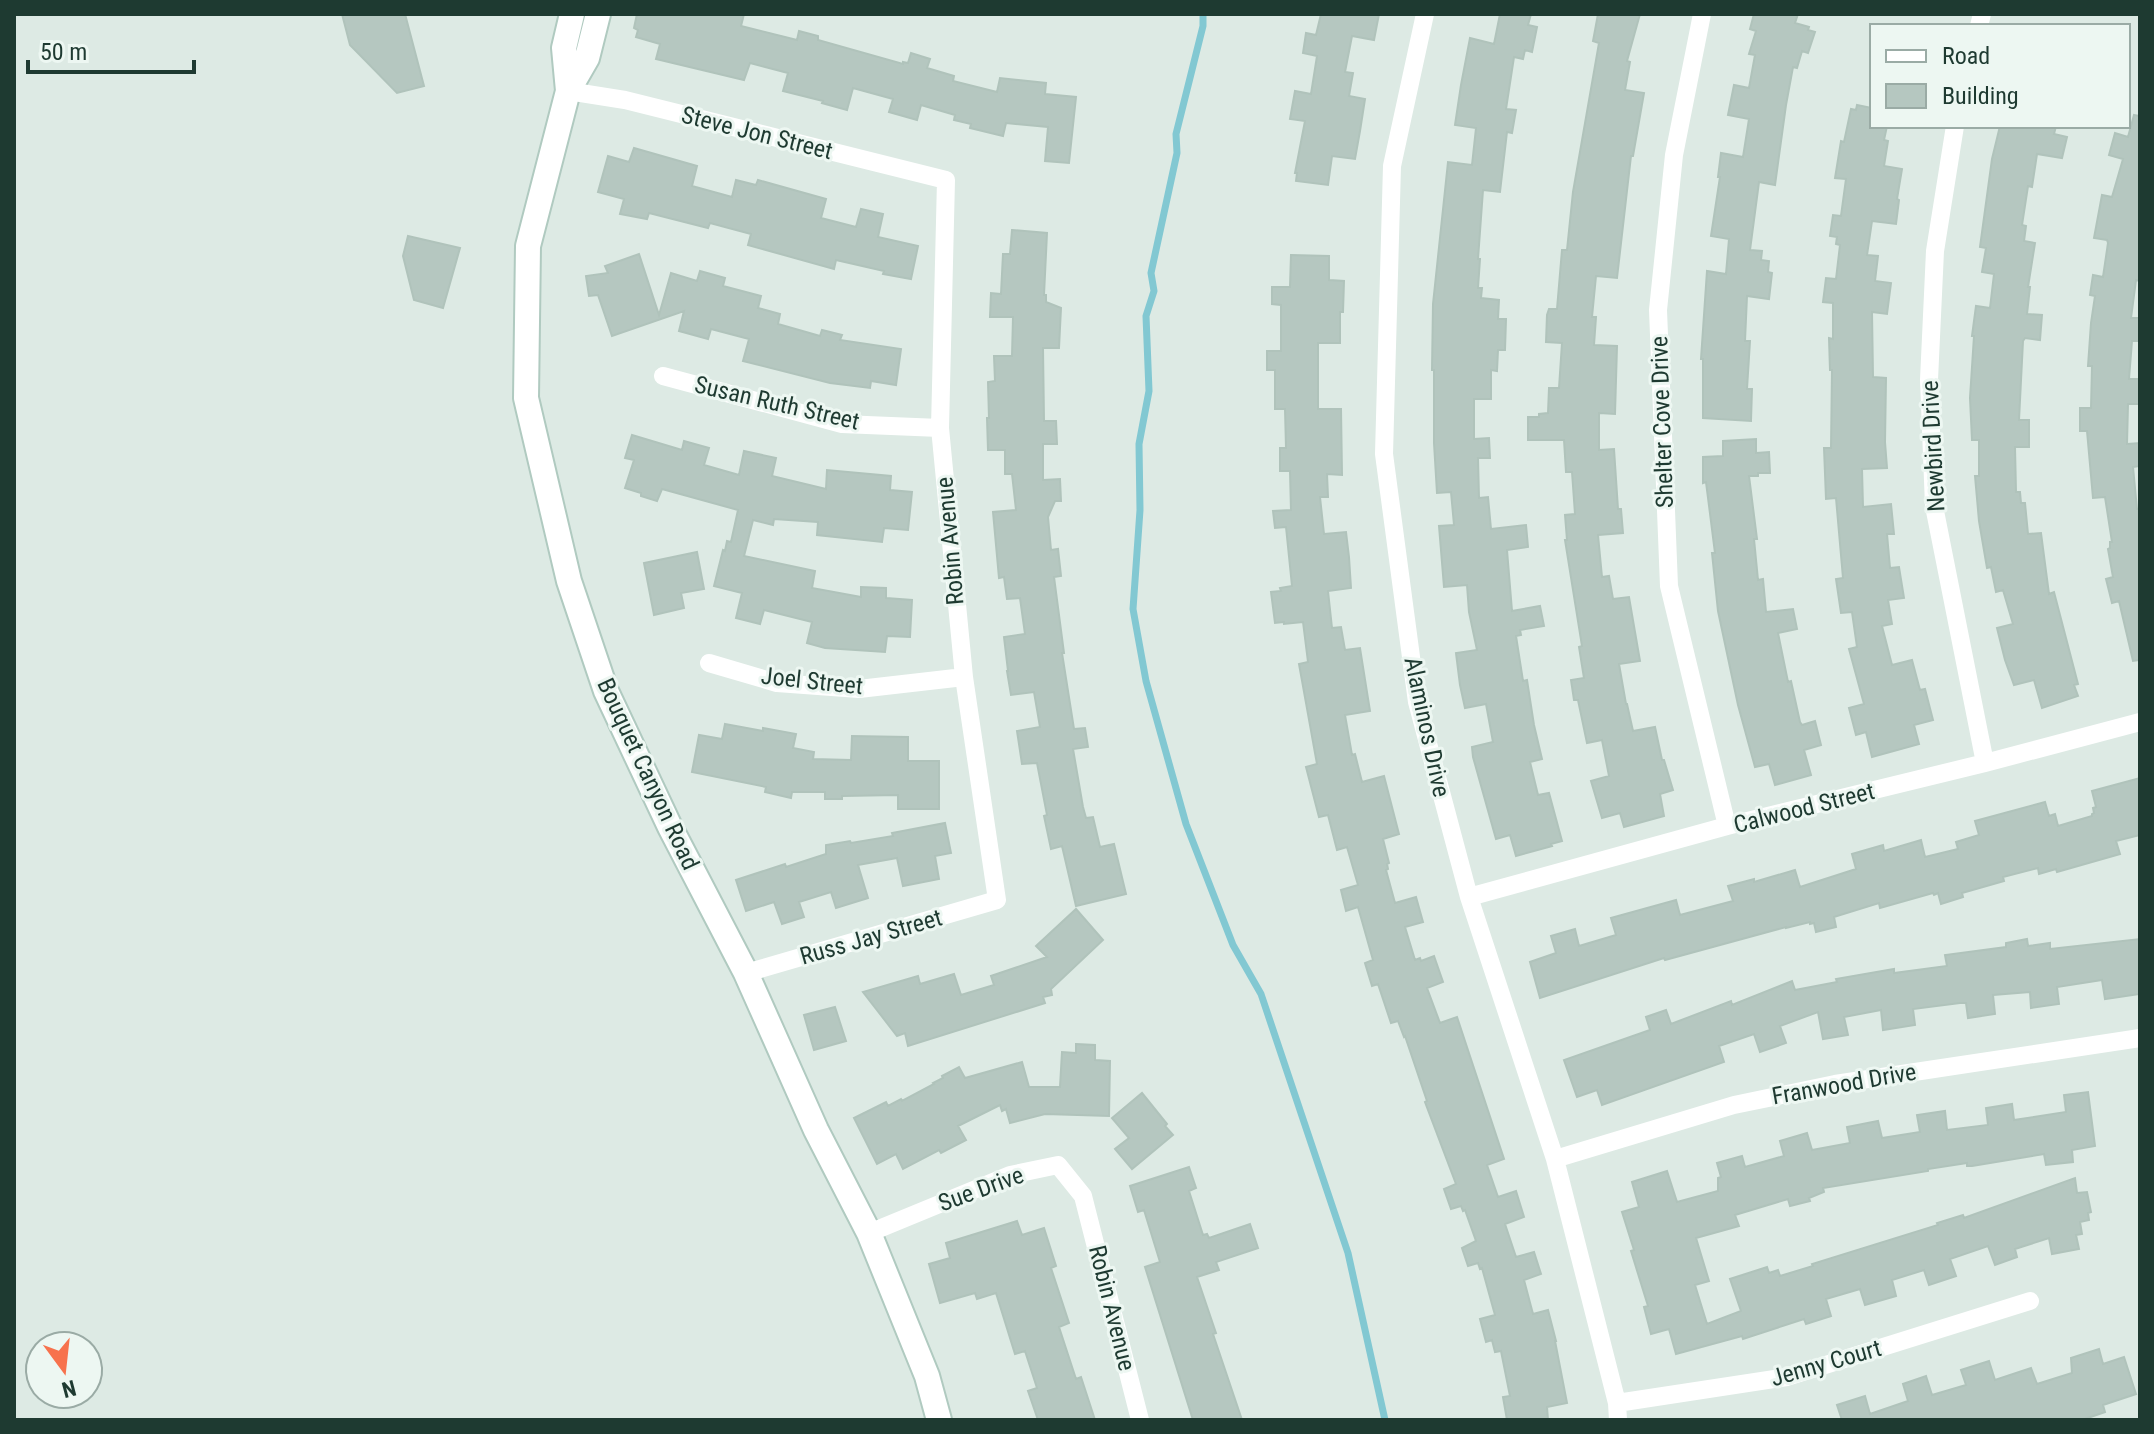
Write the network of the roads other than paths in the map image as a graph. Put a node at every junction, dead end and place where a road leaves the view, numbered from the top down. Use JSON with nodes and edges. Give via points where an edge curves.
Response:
{"nodes":[{"id":1,"x":572,"y":14,"type":"edge"},
{"id":2,"x":598,"y":14,"type":"edge"},
{"id":3,"x":1425,"y":14,"type":"edge"},
{"id":4,"x":1702,"y":14,"type":"edge"},
{"id":5,"x":568,"y":91,"type":"junction"},
{"id":6,"x":1955,"y":128,"type":"edge"},
{"id":7,"x":946,"y":180,"type":"joint"},
{"id":8,"x":663,"y":376,"type":"dead end"},
{"id":9,"x":940,"y":428,"type":"junction"},
{"id":10,"x":709,"y":663,"type":"dead end"},
{"id":11,"x":964,"y":677,"type":"junction"},
{"id":12,"x":2140,"y":722,"type":"edge"},
{"id":13,"x":1985,"y":763,"type":"junction"},
{"id":14,"x":1727,"y":826,"type":"junction"},
{"id":15,"x":1469,"y":897,"type":"junction"},
{"id":16,"x":997,"y":900,"type":"joint"},
{"id":17,"x":746,"y":973,"type":"junction"},
{"id":18,"x":2140,"y":1038,"type":"edge"},
{"id":19,"x":1555,"y":1159,"type":"junction"},
{"id":20,"x":1083,"y":1196,"type":"joint"},
{"id":21,"x":869,"y":1233,"type":"junction"},
{"id":22,"x":2030,"y":1301,"type":"dead end"},
{"id":23,"x":1617,"y":1411,"type":"edge"},
{"id":24,"x":939,"y":1420,"type":"edge"},
{"id":25,"x":1140,"y":1420,"type":"edge"}],
"edges":[{"from":1,"to":5,"type":"main road","name":"Bouquet Canyon Road","via":[[564,48]]},
{"from":2,"to":5,"type":"main road","name":"Bouquet Canyon Road","via":[[587,58]]},
{"from":3,"to":15,"type":"street","name":"Alaminos Drive","via":[[1392,166],[1384,454],[1417,702]]},
{"from":4,"to":14,"type":"street","name":"Shelter Cove Drive","via":[[1674,155],[1658,310],[1669,586]]},
{"from":5,"to":7,"type":"street","name":"Steve Jon Street","via":[[625,100]]},
{"from":5,"to":17,"type":"main road","name":"Bouquet Canyon Road","via":[[528,246],[526,398],[569,581],[606,691]]},
{"from":6,"to":13,"type":"street","name":"Newbird Drive","via":[[1935,251],[1929,380],[1934,506]]},
{"from":7,"to":9,"type":"street","name":"Robin Avenue"},
{"from":8,"to":9,"type":"street","name":"Susan Ruth Street","via":[[842,424]]},
{"from":9,"to":11,"type":"street","name":"Robin Avenue"},
{"from":10,"to":11,"type":"street","name":"Joel Street","via":[[777,683],[859,689]]},
{"from":11,"to":16,"type":"street","name":"Robin Avenue"},
{"from":12,"to":13,"type":"street","name":"Calwood Street"},
{"from":13,"to":14,"type":"street","name":"Calwood Street"},
{"from":14,"to":15,"type":"street","name":"Calwood Street"},
{"from":15,"to":19,"type":"street","name":"Alaminos Drive"},
{"from":16,"to":17,"type":"street","name":"Russ Jay Street"},
{"from":17,"to":21,"type":"main road","name":"Bouquet Canyon Road"},
{"from":18,"to":19,"type":"street","name":"Franwood Drive","via":[[1820,1087],[1734,1105]]},
{"from":19,"to":23,"type":"street","name":"Alaminos Drive"},
{"from":20,"to":21,"type":"street","name":"Sue Drive","via":[[1058,1165],[1010,1175]]},
{"from":20,"to":25,"type":"street","name":"Robin Avenue"},
{"from":21,"to":24,"type":"main road","name":"Bouquet Canyon Road","via":[[927,1376]]},
{"from":22,"to":23,"type":"street","name":"Jenny Court","via":[[1787,1377]]}]}
